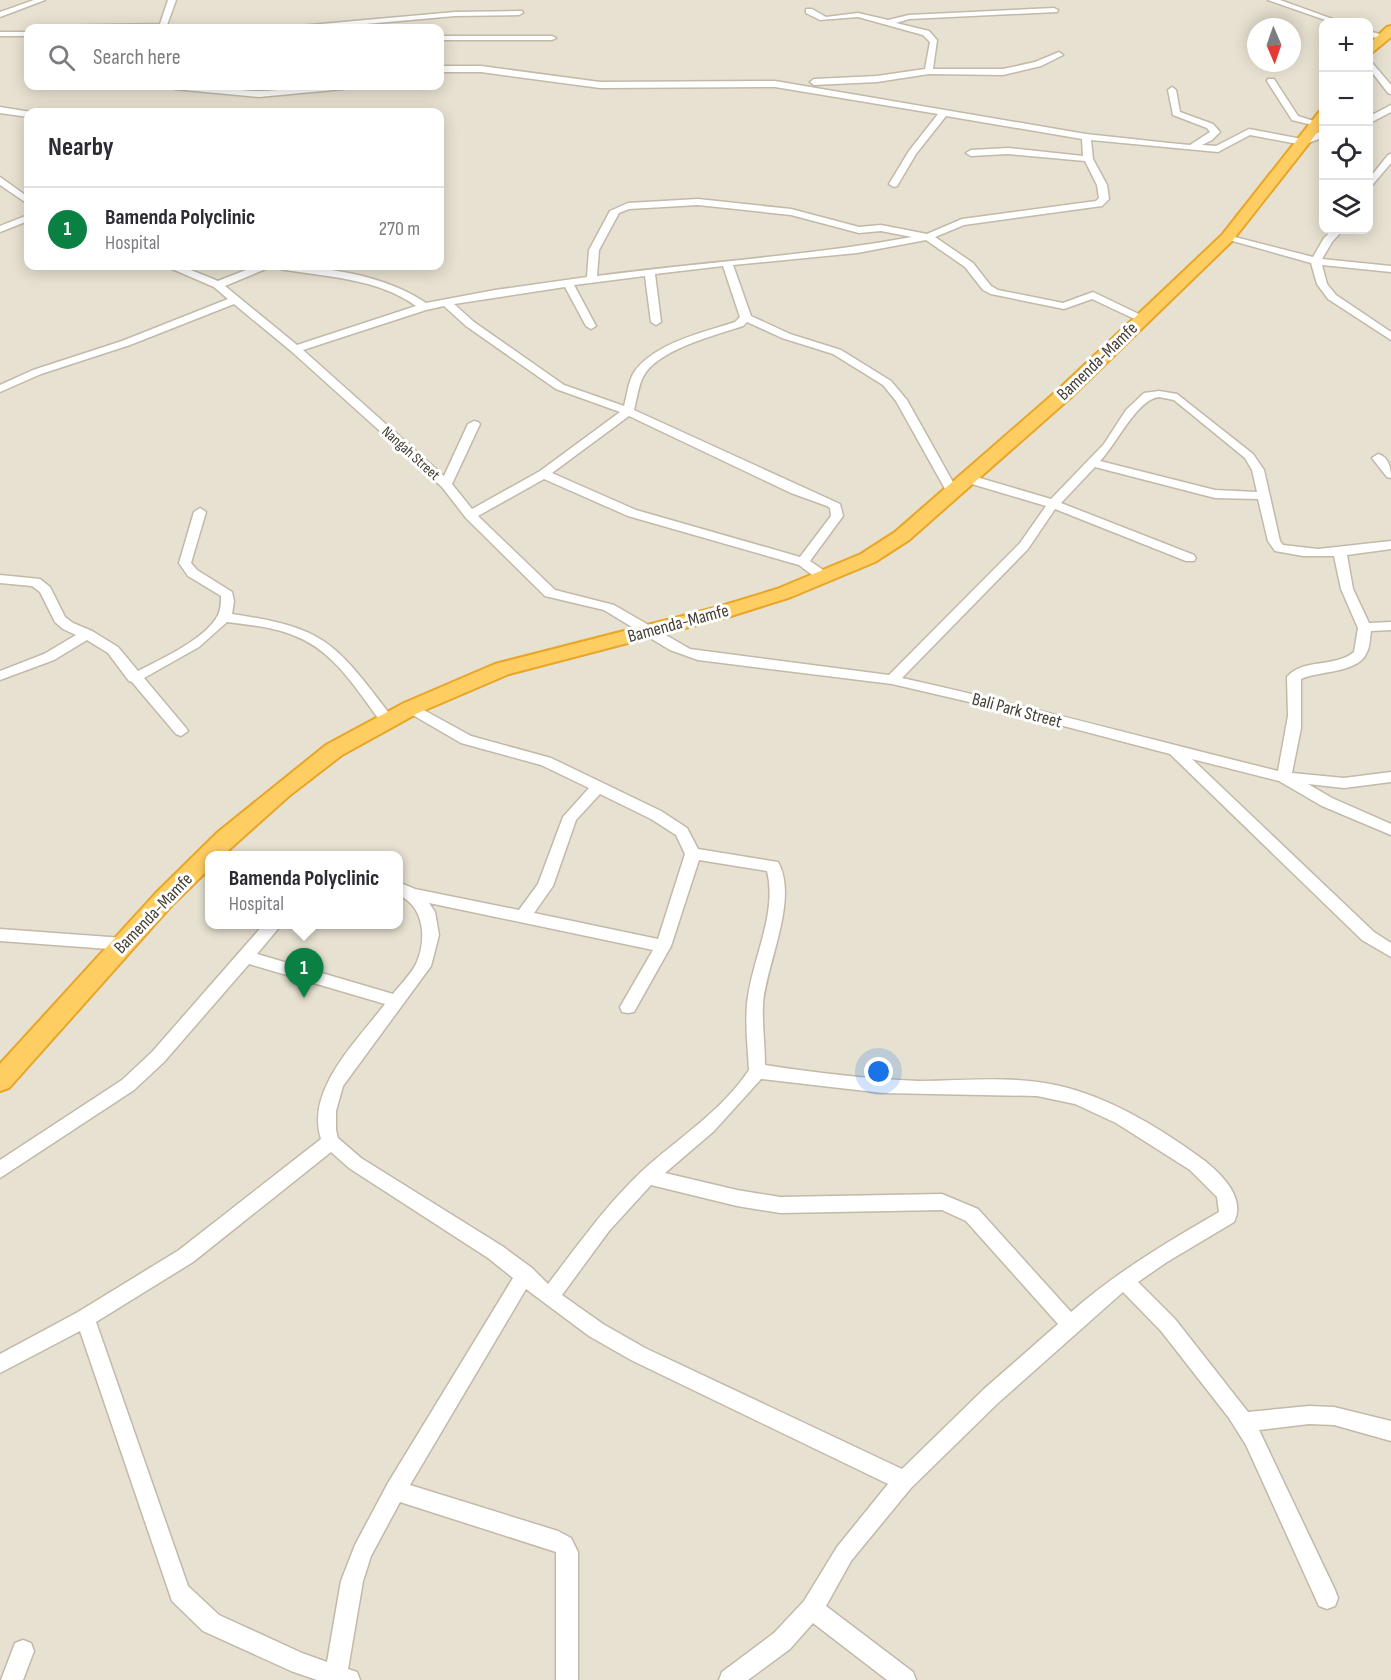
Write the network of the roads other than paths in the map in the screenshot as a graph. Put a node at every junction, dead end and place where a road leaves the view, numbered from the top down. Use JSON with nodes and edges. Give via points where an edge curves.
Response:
{"nodes":[{"id":1,"x":41,"y":0,"type":"edge"},
{"id":2,"x":172,"y":0,"type":"edge"},
{"id":3,"x":1272,"y":0,"type":"edge"},
{"id":4,"x":1054,"y":10,"type":"dead end"},
{"id":5,"x":809,"y":11,"type":"dead end"},
{"id":6,"x":519,"y":13,"type":"dead end"},
{"id":7,"x":0,"y":15,"type":"edge"},
{"id":8,"x":1325,"y":18,"type":"edge"},
{"id":9,"x":167,"y":24,"type":"edge"},
{"id":10,"x":344,"y":24,"type":"edge"},
{"id":11,"x":888,"y":24,"type":"junction"},
{"id":12,"x":24,"y":33,"type":"edge"},
{"id":13,"x":1373,"y":33,"type":"edge"},
{"id":14,"x":0,"y":34,"type":"edge"},
{"id":15,"x":1388,"y":34,"type":"edge"},
{"id":16,"x":444,"y":38,"type":"edge"},
{"id":17,"x":552,"y":38,"type":"dead end"},
{"id":18,"x":1373,"y":48,"type":"edge"},
{"id":19,"x":1059,"y":55,"type":"dead end"},
{"id":20,"x":1373,"y":67,"type":"edge"},
{"id":21,"x":444,"y":69,"type":"edge"},
{"id":22,"x":929,"y":71,"type":"junction"},
{"id":23,"x":1271,"y":81,"type":"dead end"},
{"id":24,"x":809,"y":85,"type":"junction"},
{"id":25,"x":216,"y":90,"type":"edge"},
{"id":26,"x":302,"y":90,"type":"edge"},
{"id":27,"x":1172,"y":90,"type":"dead end"},
{"id":28,"x":1391,"y":91,"type":"edge"},
{"id":29,"x":1391,"y":108,"type":"edge"},
{"id":30,"x":0,"y":110,"type":"edge"},
{"id":31,"x":944,"y":112,"type":"junction"},
{"id":32,"x":24,"y":113,"type":"edge"},
{"id":33,"x":1373,"y":118,"type":"edge"},
{"id":34,"x":1319,"y":124,"type":"edge"},
{"id":35,"x":1319,"y":126,"type":"edge"},
{"id":36,"x":1086,"y":137,"type":"junction"},
{"id":37,"x":1303,"y":142,"type":"junction"},
{"id":38,"x":1190,"y":147,"type":"junction"},
{"id":39,"x":971,"y":153,"type":"dead end"},
{"id":40,"x":1391,"y":157,"type":"edge"},
{"id":41,"x":1088,"y":159,"type":"junction"},
{"id":42,"x":0,"y":180,"type":"edge"},
{"id":43,"x":1373,"y":181,"type":"edge"},
{"id":44,"x":894,"y":184,"type":"dead end"},
{"id":45,"x":24,"y":198,"type":"edge"},
{"id":46,"x":24,"y":220,"type":"edge"},
{"id":47,"x":0,"y":229,"type":"edge"},
{"id":48,"x":1334,"y":234,"type":"edge"},
{"id":49,"x":928,"y":237,"type":"junction"},
{"id":50,"x":1227,"y":238,"type":"junction"},
{"id":51,"x":1316,"y":261,"type":"junction"},
{"id":52,"x":727,"y":263,"type":"junction"},
{"id":53,"x":1391,"y":268,"type":"edge"},
{"id":54,"x":183,"y":270,"type":"edge"},
{"id":55,"x":254,"y":270,"type":"edge"},
{"id":56,"x":327,"y":270,"type":"edge"},
{"id":57,"x":650,"y":273,"type":"junction"},
{"id":58,"x":592,"y":280,"type":"junction"},
{"id":59,"x":568,"y":283,"type":"junction"},
{"id":60,"x":218,"y":285,"type":"junction"},
{"id":61,"x":237,"y":299,"type":"junction"},
{"id":62,"x":446,"y":302,"type":"junction"},
{"id":63,"x":424,"y":307,"type":"junction"},
{"id":64,"x":746,"y":318,"type":"junction"},
{"id":65,"x":1141,"y":319,"type":"junction"},
{"id":66,"x":656,"y":322,"type":"dead end"},
{"id":67,"x":591,"y":326,"type":"dead end"},
{"id":68,"x":1391,"y":337,"type":"edge"},
{"id":69,"x":296,"y":349,"type":"junction"},
{"id":70,"x":0,"y":389,"type":"edge"},
{"id":71,"x":628,"y":411,"type":"junction"},
{"id":72,"x":474,"y":424,"type":"dead end"},
{"id":73,"x":1378,"y":458,"type":"dead end"},
{"id":74,"x":1093,"y":463,"type":"junction"},
{"id":75,"x":544,"y":474,"type":"junction"},
{"id":76,"x":1391,"y":474,"type":"edge"},
{"id":77,"x":969,"y":478,"type":"junction"},
{"id":78,"x":446,"y":484,"type":"junction"},
{"id":79,"x":953,"y":493,"type":"junction"},
{"id":80,"x":1264,"y":496,"type":"junction"},
{"id":81,"x":1053,"y":504,"type":"junction"},
{"id":82,"x":200,"y":512,"type":"dead end"},
{"id":83,"x":470,"y":515,"type":"junction"},
{"id":84,"x":1391,"y":545,"type":"edge"},
{"id":85,"x":1340,"y":552,"type":"junction"},
{"id":86,"x":1190,"y":558,"type":"dead end"},
{"id":87,"x":803,"y":562,"type":"junction"},
{"id":88,"x":824,"y":577,"type":"junction"},
{"id":89,"x":0,"y":579,"type":"edge"},
{"id":90,"x":224,"y":617,"type":"junction"},
{"id":91,"x":1391,"y":626,"type":"edge"},
{"id":92,"x":1365,"y":628,"type":"junction"},
{"id":93,"x":646,"y":631,"type":"junction"},
{"id":94,"x":87,"y":634,"type":"junction"},
{"id":95,"x":0,"y":676,"type":"edge"},
{"id":96,"x":134,"y":678,"type":"junction"},
{"id":97,"x":892,"y":680,"type":"junction"},
{"id":98,"x":411,"y":708,"type":"junction"},
{"id":99,"x":387,"y":720,"type":"junction"},
{"id":100,"x":181,"y":731,"type":"dead end"},
{"id":101,"x":1174,"y":750,"type":"junction"},
{"id":102,"x":1284,"y":777,"type":"junction"},
{"id":103,"x":1391,"y":777,"type":"edge"},
{"id":104,"x":599,"y":786,"type":"junction"},
{"id":105,"x":1391,"y":830,"type":"edge"},
{"id":106,"x":213,"y":851,"type":"edge"},
{"id":107,"x":693,"y":854,"type":"junction"},
{"id":108,"x":205,"y":860,"type":"edge"},
{"id":109,"x":405,"y":891,"type":"edge"},
{"id":110,"x":523,"y":916,"type":"junction"},
{"id":111,"x":270,"y":929,"type":"edge"},
{"id":112,"x":0,"y":935,"type":"edge"},
{"id":113,"x":123,"y":944,"type":"junction"},
{"id":114,"x":663,"y":946,"type":"junction"},
{"id":115,"x":1391,"y":951,"type":"edge"},
{"id":116,"x":246,"y":957,"type":"junction"},
{"id":117,"x":395,"y":1001,"type":"junction"},
{"id":118,"x":628,"y":1007,"type":"dead end"},
{"id":119,"x":757,"y":1071,"type":"junction"},
{"id":120,"x":0,"y":1081,"type":"edge"},
{"id":121,"x":331,"y":1142,"type":"junction"},
{"id":122,"x":0,"y":1170,"type":"edge"},
{"id":123,"x":648,"y":1177,"type":"junction"},
{"id":124,"x":525,"y":1274,"type":"junction"},
{"id":125,"x":1124,"y":1281,"type":"junction"},
{"id":126,"x":550,"y":1297,"type":"junction"},
{"id":127,"x":85,"y":1318,"type":"junction"},
{"id":128,"x":1071,"y":1325,"type":"junction"},
{"id":129,"x":0,"y":1364,"type":"edge"},
{"id":130,"x":1243,"y":1422,"type":"junction"},
{"id":131,"x":1391,"y":1431,"type":"edge"},
{"id":132,"x":904,"y":1481,"type":"junction"},
{"id":133,"x":395,"y":1490,"type":"junction"},
{"id":134,"x":1327,"y":1598,"type":"dead end"},
{"id":135,"x":812,"y":1609,"type":"junction"},
{"id":136,"x":23,"y":1651,"type":"dead end"},
{"id":137,"x":343,"y":1678,"type":"edge"},
{"id":138,"x":12,"y":1680,"type":"edge"},
{"id":139,"x":567,"y":1680,"type":"edge"},
{"id":140,"x":729,"y":1680,"type":"edge"},
{"id":141,"x":905,"y":1680,"type":"edge"}],
"edges":[{"from":1,"to":7,"type":"street"},
{"from":2,"to":9,"type":"street"},
{"from":3,"to":8,"type":"street"},
{"from":4,"to":11,"type":"street","via":[[909,17]]},
{"from":5,"to":11,"type":"street","via":[[826,20],[858,15]]},
{"from":6,"to":10,"type":"street"},
{"from":11,"to":22,"type":"street","via":[[932,38]]},
{"from":12,"to":14,"type":"street"},
{"from":13,"to":15,"type":"street"},
{"from":15,"to":18,"type":"highway"},
{"from":16,"to":17,"type":"street"},
{"from":19,"to":22,"type":"street","via":[[1003,72]]},
{"from":20,"to":28,"type":"street"},
{"from":21,"to":24,"type":"street","via":[[481,69],[600,84]]},
{"from":22,"to":24,"type":"street"},
{"from":23,"to":34,"type":"street","via":[[1295,118]]},
{"from":24,"to":31,"type":"street"},
{"from":25,"to":26,"type":"street","via":[[259,94]]},
{"from":27,"to":38,"type":"street","via":[[1176,113],[1210,126],[1215,132]]},
{"from":29,"to":33,"type":"street"},
{"from":30,"to":32,"type":"street"},
{"from":31,"to":36,"type":"street"},
{"from":31,"to":44,"type":"street"},
{"from":35,"to":37,"type":"highway","name":"Bamenda-Mamfe"},
{"from":36,"to":38,"type":"street"},
{"from":36,"to":41,"type":"street"},
{"from":37,"to":38,"type":"street","via":[[1249,132],[1224,148]]},
{"from":37,"to":50,"type":"highway","name":"Bamenda-Mamfe"},
{"from":39,"to":41,"type":"street","via":[[1008,151]]},
{"from":40,"to":43,"type":"street"},
{"from":41,"to":49,"type":"street","via":[[1102,185],[1104,199],[1099,204],[962,222]]},
{"from":42,"to":45,"type":"street"},
{"from":46,"to":47,"type":"street"},
{"from":48,"to":51,"type":"street"},
{"from":49,"to":52,"type":"street","via":[[857,250]]},
{"from":49,"to":58,"type":"street","via":[[881,228],[859,230],[791,212],[715,204],[628,206],[615,211],[594,250]]},
{"from":49,"to":65,"type":"street","via":[[969,265],[992,291],[1064,306],[1093,295]]},
{"from":50,"to":51,"type":"street"},
{"from":50,"to":65,"type":"highway","name":"Bamenda-Mamfe"},
{"from":51,"to":53,"type":"street"},
{"from":51,"to":68,"type":"street","via":[[1322,285],[1332,297]]},
{"from":52,"to":57,"type":"street"},
{"from":52,"to":64,"type":"street"},
{"from":54,"to":60,"type":"street","name":"Nangah Street"},
{"from":55,"to":60,"type":"street"},
{"from":56,"to":63,"type":"street","via":[[405,293]]},
{"from":57,"to":58,"type":"street"},
{"from":57,"to":66,"type":"street"},
{"from":58,"to":59,"type":"street"},
{"from":59,"to":62,"type":"street"},
{"from":59,"to":67,"type":"street"},
{"from":60,"to":61,"type":"street","name":"Nangah Street"},
{"from":61,"to":69,"type":"street","name":"Nangah Street"},
{"from":61,"to":70,"type":"street"},
{"from":62,"to":63,"type":"street"},
{"from":62,"to":71,"type":"street","via":[[470,324],[560,387]]},
{"from":63,"to":69,"type":"street"},
{"from":64,"to":71,"type":"street","via":[[739,324],[678,344],[652,361],[638,375]]},
{"from":64,"to":79,"type":"street","via":[[837,352],[887,383],[901,400]]},
{"from":65,"to":77,"type":"highway","name":"Bamenda-Mamfe"},
{"from":69,"to":78,"type":"street","name":"Nangah Street"},
{"from":71,"to":75,"type":"street"},
{"from":71,"to":87,"type":"street","via":[[836,507],[837,516]]},
{"from":72,"to":78,"type":"street"},
{"from":73,"to":76,"type":"street"},
{"from":74,"to":80,"type":"street","via":[[1215,494]]},
{"from":74,"to":80,"type":"street","via":[[1130,412],[1148,395],[1168,394],[1177,397],[1249,456],[1258,470]]},
{"from":74,"to":81,"type":"street"},
{"from":75,"to":83,"type":"street"},
{"from":75,"to":87,"type":"street","via":[[632,513]]},
{"from":77,"to":79,"type":"highway","name":"Bamenda-Mamfe"},
{"from":77,"to":81,"type":"street"},
{"from":78,"to":83,"type":"street","name":"Nangah Street"},
{"from":79,"to":88,"type":"highway","name":"Bamenda-Mamfe","via":[[902,536],[867,558]]},
{"from":80,"to":85,"type":"street","via":[[1279,548]]},
{"from":81,"to":86,"type":"street"},
{"from":81,"to":97,"type":"street","via":[[1024,546]]},
{"from":82,"to":90,"type":"street","via":[[185,564],[227,595]]},
{"from":83,"to":93,"type":"street","name":"Nangah Street","via":[[550,593],[615,610]]},
{"from":84,"to":85,"type":"street"},
{"from":85,"to":92,"type":"street","via":[[1347,589]]},
{"from":87,"to":88,"type":"street"},
{"from":88,"to":93,"type":"highway","name":"Bamenda-Mamfe","via":[[734,609]]},
{"from":89,"to":94,"type":"street","via":[[35,582],[45,590],[60,619]]},
{"from":90,"to":96,"type":"street","via":[[196,642]]},
{"from":90,"to":99,"type":"street","via":[[303,633],[322,644],[339,659]]},
{"from":91,"to":92,"type":"street"},
{"from":92,"to":102,"type":"street","via":[[1360,654],[1354,659],[1294,677],[1295,734]]},
{"from":93,"to":97,"type":"street","name":"Bali Park Street","via":[[669,646],[698,656]]},
{"from":93,"to":98,"type":"highway","name":"Bamenda-Mamfe","via":[[502,669]]},
{"from":94,"to":95,"type":"street","via":[[49,657]]},
{"from":94,"to":96,"type":"street","via":[[113,650]]},
{"from":96,"to":100,"type":"street"},
{"from":97,"to":101,"type":"street","name":"Bali Park Street"},
{"from":98,"to":99,"type":"highway","name":"Bamenda-Mamfe"},
{"from":98,"to":104,"type":"street","via":[[466,740],[536,757]]},
{"from":99,"to":106,"type":"highway","name":"Bamenda-Mamfe","via":[[334,750]]},
{"from":101,"to":102,"type":"street","name":"Bali Park Street"},
{"from":101,"to":115,"type":"street","via":[[1368,936]]},
{"from":102,"to":103,"type":"street","name":"Bali Park Street","via":[[1344,783]]},
{"from":102,"to":105,"type":"street","via":[[1326,802]]},
{"from":104,"to":107,"type":"street","via":[[675,825]]},
{"from":104,"to":110,"type":"street","via":[[570,817],[545,886]]},
{"from":107,"to":114,"type":"street"},
{"from":107,"to":119,"type":"street","via":[[773,866],[776,871],[776,904],[755,1004]]},
{"from":108,"to":113,"type":"highway","name":"Bamenda-Mamfe"},
{"from":109,"to":110,"type":"street"},
{"from":109,"to":117,"type":"street","via":[[427,912],[432,934],[423,966]]},
{"from":110,"to":114,"type":"street"},
{"from":111,"to":116,"type":"street"},
{"from":112,"to":113,"type":"street"},
{"from":113,"to":120,"type":"highway","name":"Bamenda-Mamfe"},
{"from":114,"to":118,"type":"street"},
{"from":116,"to":117,"type":"street"},
{"from":116,"to":122,"type":"street","via":[[158,1057],[128,1085]]},
{"from":117,"to":121,"type":"street","via":[[335,1083],[327,1111]]},
{"from":119,"to":123,"type":"street","via":[[708,1126]]},
{"from":119,"to":125,"type":"street","via":[[829,1082],[902,1087],[1042,1090],[1077,1097],[1127,1120],[1199,1167],[1230,1204],[1228,1216]]},
{"from":121,"to":124,"type":"street","via":[[355,1163]]},
{"from":121,"to":127,"type":"street","via":[[186,1256]]},
{"from":123,"to":126,"type":"street","via":[[603,1225]]},
{"from":123,"to":128,"type":"street","via":[[769,1204],[942,1203],[960,1208],[972,1215]]},
{"from":124,"to":126,"type":"street"},
{"from":124,"to":133,"type":"street"},
{"from":125,"to":128,"type":"street"},
{"from":125,"to":130,"type":"street","via":[[1168,1325]]},
{"from":126,"to":132,"type":"street","via":[[638,1354]]},
{"from":127,"to":129,"type":"street"},
{"from":127,"to":137,"type":"street","via":[[180,1593],[211,1623],[299,1663]]},
{"from":128,"to":132,"type":"street"},
{"from":130,"to":131,"type":"street","via":[[1334,1416]]},
{"from":130,"to":134,"type":"street"},
{"from":132,"to":135,"type":"street","via":[[844,1554]]},
{"from":133,"to":137,"type":"street","via":[[362,1552],[352,1581]]},
{"from":133,"to":139,"type":"street","via":[[564,1545]]},
{"from":135,"to":140,"type":"street","via":[[782,1641]]},
{"from":135,"to":141,"type":"street"},
{"from":136,"to":138,"type":"street"}]}
